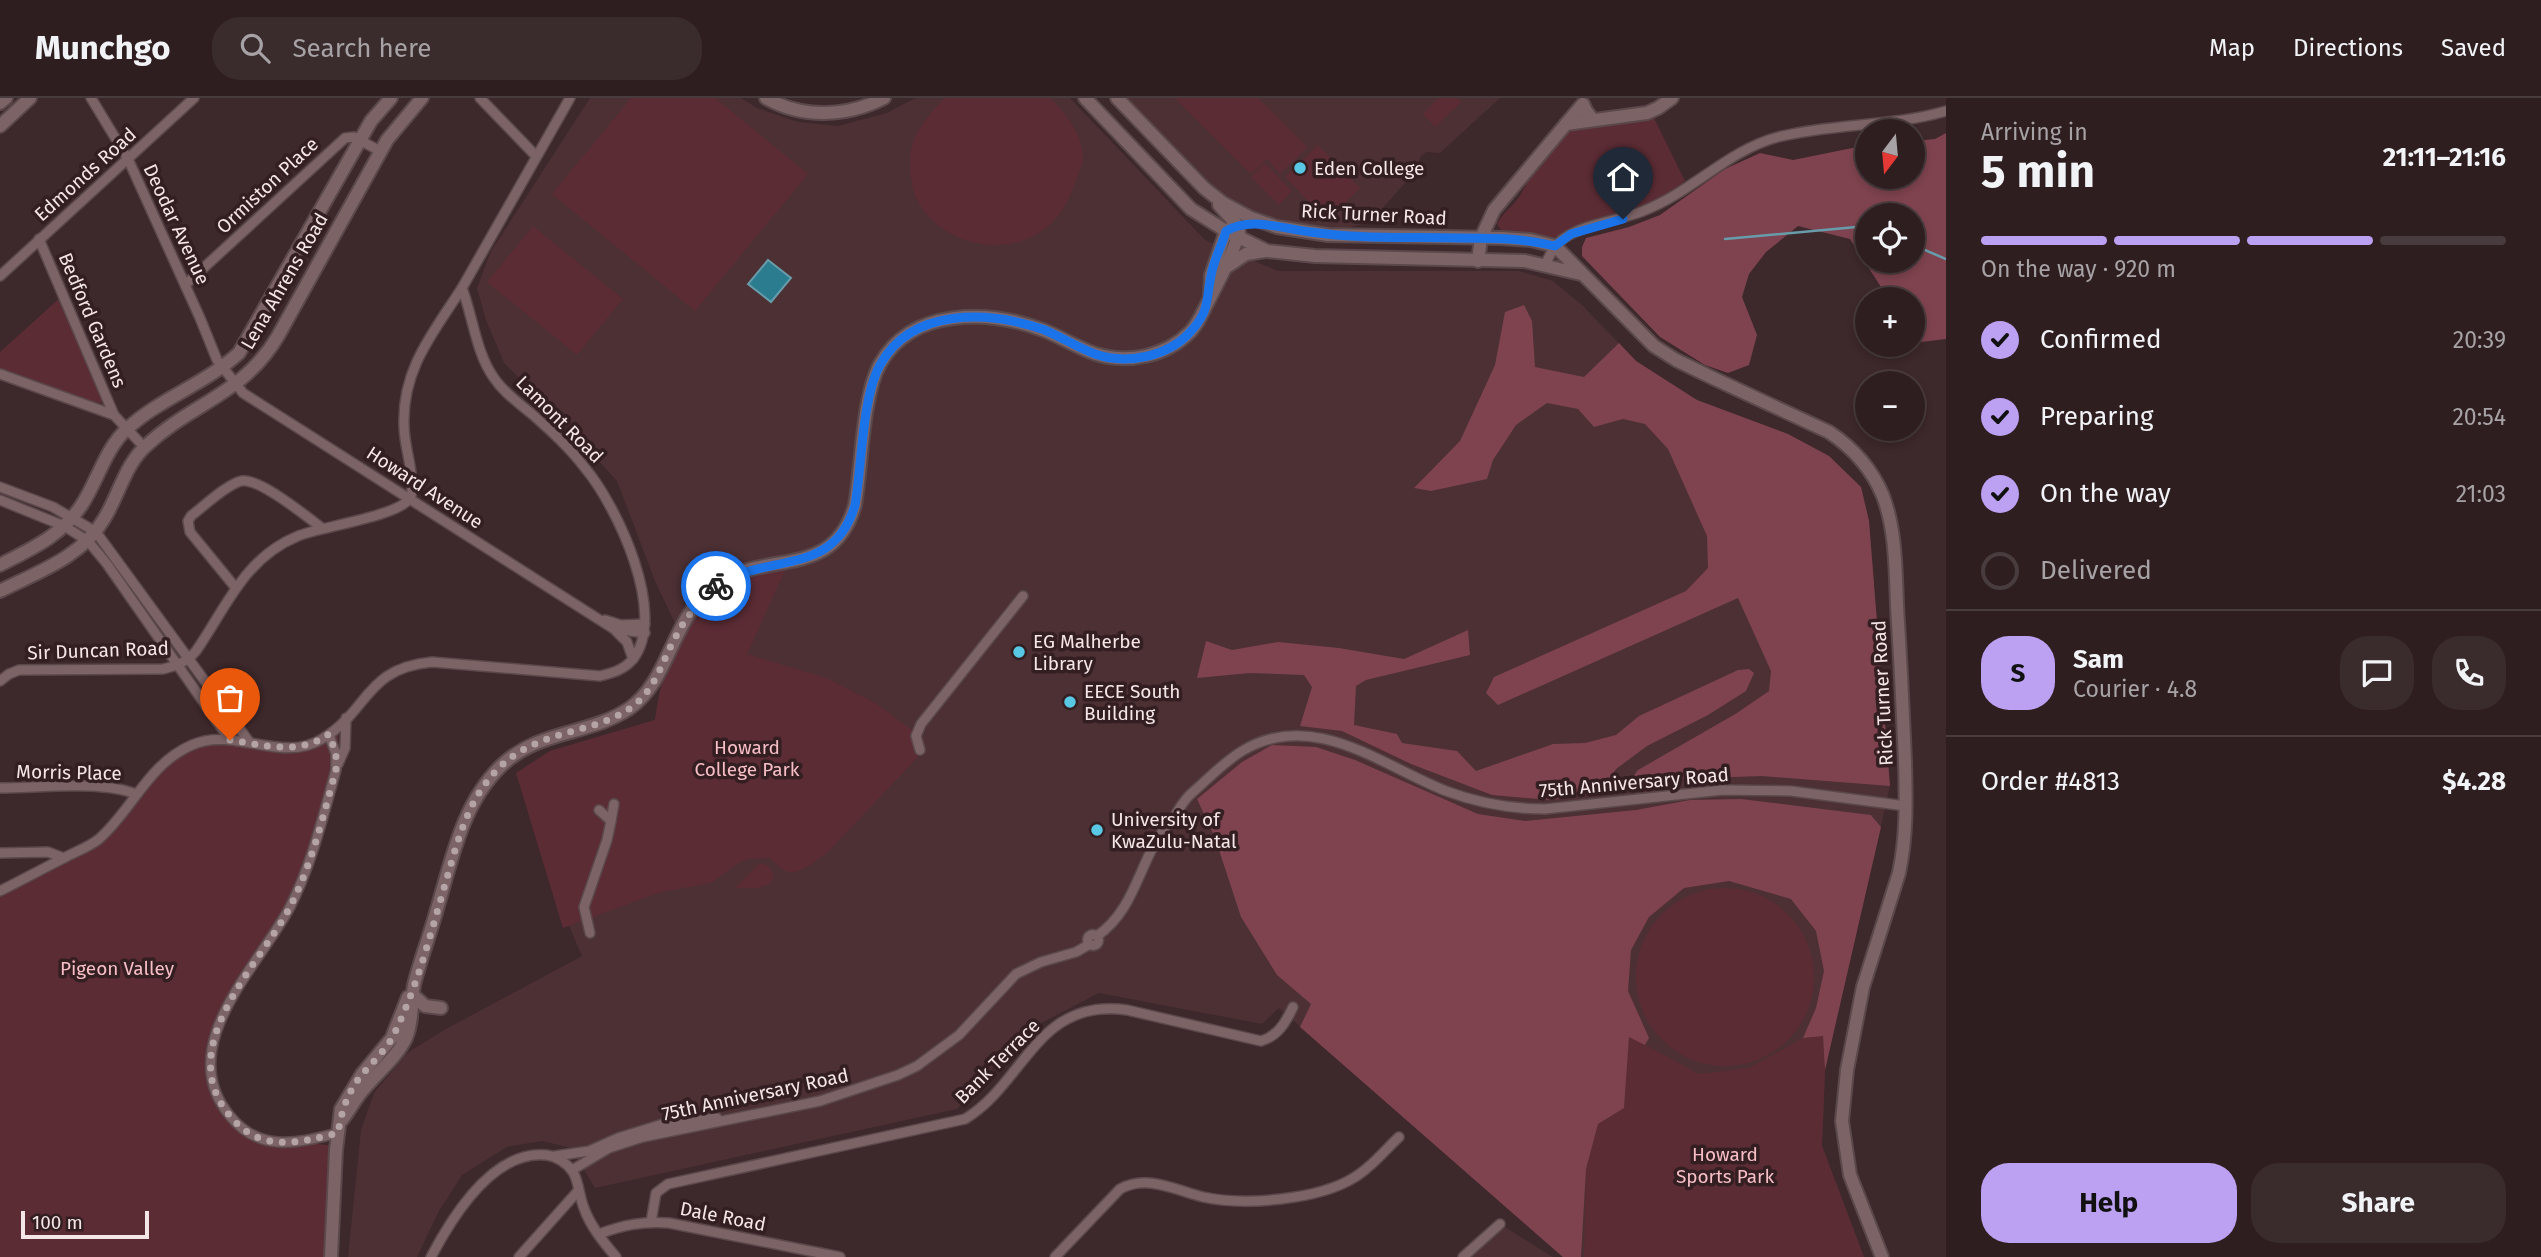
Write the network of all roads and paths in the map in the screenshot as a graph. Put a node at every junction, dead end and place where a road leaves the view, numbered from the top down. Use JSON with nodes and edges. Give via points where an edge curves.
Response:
{"nodes":[{"id":1,"x":6,"y":98,"type":"edge"},
{"id":2,"x":30,"y":98,"type":"edge"},
{"id":3,"x":91,"y":98,"type":"edge"},
{"id":4,"x":194,"y":98,"type":"edge"},
{"id":5,"x":391,"y":98,"type":"edge"},
{"id":6,"x":422,"y":98,"type":"edge"},
{"id":7,"x":480,"y":98,"type":"edge"},
{"id":8,"x":570,"y":98,"type":"edge"},
{"id":9,"x":766,"y":98,"type":"edge"},
{"id":10,"x":884,"y":98,"type":"edge"},
{"id":11,"x":1085,"y":98,"type":"edge"},
{"id":12,"x":1117,"y":98,"type":"edge"},
{"id":13,"x":1672,"y":98,"type":"edge"},
{"id":14,"x":1586,"y":101,"type":"edge"},
{"id":15,"x":0,"y":103,"type":"edge"},
{"id":16,"x":1946,"y":111,"type":"edge"},
{"id":17,"x":1593,"y":120,"type":"junction"},
{"id":18,"x":1566,"y":124,"type":"junction"},
{"id":19,"x":0,"y":126,"type":"edge"},
{"id":20,"x":360,"y":140,"type":"junction"},
{"id":21,"x":380,"y":151,"type":"junction"},
{"id":22,"x":536,"y":156,"type":"junction"},
{"id":23,"x":128,"y":159,"type":"junction"},
{"id":24,"x":1205,"y":189,"type":"junction"},
{"id":25,"x":1266,"y":224,"type":"junction"},
{"id":26,"x":1234,"y":232,"type":"junction"},
{"id":27,"x":1481,"y":238,"type":"junction"},
{"id":28,"x":39,"y":239,"type":"junction"},
{"id":29,"x":1555,"y":246,"type":"junction"},
{"id":30,"x":1266,"y":251,"type":"junction"},
{"id":31,"x":296,"y":253,"type":"junction"},
{"id":32,"x":1478,"y":261,"type":"junction"},
{"id":33,"x":1545,"y":265,"type":"junction"},
{"id":34,"x":317,"y":266,"type":"junction"},
{"id":35,"x":1225,"y":269,"type":"junction"},
{"id":36,"x":1581,"y":274,"type":"junction"},
{"id":37,"x":0,"y":276,"type":"edge"},
{"id":38,"x":185,"y":285,"type":"junction"},
{"id":39,"x":462,"y":288,"type":"junction"},
{"id":40,"x":1209,"y":299,"type":"junction"},
{"id":41,"x":222,"y":369,"type":"junction"},
{"id":42,"x":0,"y":374,"type":"edge"},
{"id":43,"x":235,"y":385,"type":"junction"},
{"id":44,"x":114,"y":415,"type":"junction"},
{"id":45,"x":127,"y":429,"type":"junction"},
{"id":46,"x":144,"y":447,"type":"junction"},
{"id":47,"x":0,"y":487,"type":"edge"},
{"id":48,"x":410,"y":499,"type":"junction"},
{"id":49,"x":0,"y":500,"type":"edge"},
{"id":50,"x":69,"y":521,"type":"junction"},
{"id":51,"x":323,"y":528,"type":"junction"},
{"id":52,"x":92,"y":537,"type":"junction"},
{"id":53,"x":0,"y":565,"type":"edge"},
{"id":54,"x":235,"y":587,"type":"junction"},
{"id":55,"x":0,"y":592,"type":"edge"},
{"id":56,"x":1023,"y":596,"type":"dead end"},
{"id":57,"x":596,"y":617,"type":"junction"},
{"id":58,"x":614,"y":629,"type":"junction"},
{"id":59,"x":645,"y":629,"type":"junction"},
{"id":60,"x":189,"y":659,"type":"junction"},
{"id":61,"x":633,"y":659,"type":"junction"},
{"id":62,"x":179,"y":665,"type":"junction"},
{"id":63,"x":0,"y":681,"type":"edge"},
{"id":64,"x":346,"y":718,"type":"junction"},
{"id":65,"x":329,"y":734,"type":"junction"},
{"id":66,"x":230,"y":740,"type":"junction"},
{"id":67,"x":250,"y":743,"type":"junction"},
{"id":68,"x":920,"y":750,"type":"dead end"},
{"id":69,"x":337,"y":766,"type":"junction"},
{"id":70,"x":0,"y":788,"type":"edge"},
{"id":71,"x":136,"y":793,"type":"junction"},
{"id":72,"x":614,"y":804,"type":"dead end"},
{"id":73,"x":1906,"y":806,"type":"junction"},
{"id":74,"x":600,"y":810,"type":"dead end"},
{"id":75,"x":611,"y":821,"type":"junction"},
{"id":76,"x":0,"y":853,"type":"edge"},
{"id":77,"x":64,"y":858,"type":"junction"},
{"id":78,"x":0,"y":891,"type":"edge"},
{"id":79,"x":590,"y":933,"type":"dead end"},
{"id":80,"x":414,"y":991,"type":"junction"},
{"id":81,"x":1293,"y":1007,"type":"dead end"},
{"id":82,"x":441,"y":1008,"type":"dead end"},
{"id":83,"x":398,"y":1040,"type":"junction"},
{"id":84,"x":735,"y":1117,"type":"junction"},
{"id":85,"x":339,"y":1127,"type":"junction"},
{"id":86,"x":1399,"y":1137,"type":"dead end"},
{"id":87,"x":553,"y":1156,"type":"junction"},
{"id":88,"x":572,"y":1170,"type":"junction"},
{"id":89,"x":579,"y":1191,"type":"junction"},
{"id":90,"x":651,"y":1222,"type":"junction"},
{"id":91,"x":1500,"y":1224,"type":"dead end"},
{"id":92,"x":599,"y":1234,"type":"junction"},
{"id":93,"x":331,"y":1257,"type":"edge"},
{"id":94,"x":431,"y":1257,"type":"edge"},
{"id":95,"x":519,"y":1257,"type":"edge"},
{"id":96,"x":616,"y":1257,"type":"edge"},
{"id":97,"x":841,"y":1257,"type":"edge"},
{"id":98,"x":1055,"y":1257,"type":"edge"},
{"id":99,"x":1463,"y":1257,"type":"edge"},
{"id":100,"x":1882,"y":1257,"type":"edge"}],
"edges":[{"from":1,"to":15,"type":"main road"},
{"from":2,"to":19,"type":"main road"},
{"from":3,"to":23,"type":"street","name":"Deodar Avenue"},
{"from":4,"to":23,"type":"street","name":"Edmonds Road"},
{"from":5,"to":20,"type":"main road","name":"Lena Ahrens Road"},
{"from":6,"to":21,"type":"main road","name":"Lena Ahrens Road"},
{"from":7,"to":22,"type":"street"},
{"from":8,"to":22,"type":"street"},
{"from":9,"to":10,"type":"main road","via":[[789,109],[822,114],[858,109]]},
{"from":11,"to":26,"type":"main road","via":[[1185,203],[1206,220]]},
{"from":12,"to":24,"type":"main road","name":"Rick Turner Road"},
{"from":13,"to":17,"type":"main road","via":[[1647,113]]},
{"from":14,"to":17,"type":"main road"},
{"from":14,"to":18,"type":"main road"},
{"from":16,"to":29,"type":"street","via":[[1898,122],[1776,137],[1731,159],[1662,203],[1571,234]]},
{"from":17,"to":18,"type":"main road"},
{"from":18,"to":27,"type":"main road","via":[[1494,210]]},
{"from":20,"to":21,"type":"street"},
{"from":20,"to":31,"type":"main road","name":"Lena Ahrens Road"},
{"from":20,"to":38,"type":"street","name":"Ormiston Place","via":[[345,138],[337,144]]},
{"from":21,"to":34,"type":"main road","name":"Lena Ahrens Road"},
{"from":22,"to":39,"type":"street"},
{"from":23,"to":28,"type":"street","name":"Edmonds Road"},
{"from":23,"to":38,"type":"street","name":"Deodar Avenue"},
{"from":24,"to":25,"type":"main road","name":"Rick Turner Road","via":[[1231,208]]},
{"from":24,"to":26,"type":"main road"},
{"from":25,"to":26,"type":"main road"},
{"from":25,"to":27,"type":"main road","name":"Rick Turner Road","via":[[1328,235]]},
{"from":26,"to":30,"type":"main road"},
{"from":26,"to":35,"type":"main road"},
{"from":26,"to":40,"type":"main road","via":[[1211,275]]},
{"from":27,"to":29,"type":"main road","name":"Rick Turner Road"},
{"from":27,"to":32,"type":"main road"},
{"from":28,"to":37,"type":"street","name":"Edmonds Road"},
{"from":28,"to":44,"type":"street","name":"Bedford Gardens"},
{"from":29,"to":33,"type":"street"},
{"from":29,"to":36,"type":"main road","name":"Rick Turner Road"},
{"from":30,"to":32,"type":"main road"},
{"from":30,"to":35,"type":"main road","via":[[1240,257]]},
{"from":31,"to":34,"type":"main road"},
{"from":31,"to":41,"type":"main road","name":"Lena Ahrens Road","via":[[239,353]]},
{"from":32,"to":33,"type":"main road"},
{"from":33,"to":36,"type":"main road"},
{"from":34,"to":43,"type":"main road","name":"Lena Ahrens Road","via":[[268,352]]},
{"from":35,"to":40,"type":"main road"},
{"from":36,"to":73,"type":"main road","name":"Rick Turner Road","via":[[1654,346],[1829,432],[1855,453],[1876,480],[1890,518],[1893,547]]},
{"from":38,"to":41,"type":"street","name":"Deodar Avenue"},
{"from":39,"to":48,"type":"street","via":[[408,381],[404,424]]},
{"from":39,"to":59,"type":"street","name":"Lamont Road","via":[[493,377],[564,444],[608,500],[634,562]]},
{"from":40,"to":80,"type":"main road","via":[[1191,331],[1179,341],[1158,353],[1131,358],[1097,355],[1041,329],[993,319],[947,318],[918,328],[888,353],[870,392],[855,505],[841,536],[806,558],[743,572],[717,584],[685,619],[651,687],[631,707],[607,720],[530,745],[500,766],[463,824]]},
{"from":41,"to":43,"type":"street","name":"Deodar Avenue"},
{"from":41,"to":45,"type":"main road","name":"Lena Ahrens Road"},
{"from":42,"to":44,"type":"street","name":"Bedford Gardens"},
{"from":43,"to":46,"type":"main road","name":"Lena Ahrens Road"},
{"from":43,"to":48,"type":"street","name":"Howard Avenue"},
{"from":44,"to":45,"type":"street","name":"Bedford Gardens"},
{"from":45,"to":46,"type":"street","name":"Bedford Gardens"},
{"from":45,"to":50,"type":"main road","name":"Lena Ahrens Road"},
{"from":46,"to":52,"type":"main road","name":"Lena Ahrens Road"},
{"from":47,"to":50,"type":"street"},
{"from":48,"to":51,"type":"street","name":"Sir Duncan Road","via":[[387,512]]},
{"from":48,"to":57,"type":"street","name":"Howard Avenue"},
{"from":49,"to":50,"type":"street"},
{"from":50,"to":52,"type":"street"},
{"from":50,"to":53,"type":"main road","name":"Lena Ahrens Road","via":[[45,542]]},
{"from":51,"to":54,"type":"street","name":"Sir Duncan Road","via":[[295,537],[268,555]]},
{"from":51,"to":54,"type":"street","via":[[258,484],[234,484],[187,522],[190,532]]},
{"from":52,"to":55,"type":"main road","name":"Lena Ahrens Road","via":[[70,556]]},
{"from":52,"to":60,"type":"street"},
{"from":52,"to":62,"type":"street"},
{"from":54,"to":60,"type":"street","name":"Sir Duncan Road"},
{"from":56,"to":68,"type":"street","via":[[920,724],[916,736]]},
{"from":57,"to":58,"type":"street","name":"Howard Avenue"},
{"from":57,"to":59,"type":"street","name":"Howard Avenue"},
{"from":58,"to":59,"type":"street","name":"Howard Avenue"},
{"from":58,"to":61,"type":"street","name":"Howard Avenue","via":[[627,642]]},
{"from":59,"to":61,"type":"street"},
{"from":60,"to":62,"type":"street","name":"Sir Duncan Road"},
{"from":60,"to":67,"type":"street"},
{"from":61,"to":64,"type":"street","via":[[600,676],[416,664],[377,683]]},
{"from":62,"to":63,"type":"street","name":"Sir Duncan Road","via":[[19,670]]},
{"from":62,"to":66,"type":"street"},
{"from":64,"to":65,"type":"street"},
{"from":64,"to":69,"type":"street","via":[[345,748]]},
{"from":65,"to":67,"type":"street","via":[[293,747]]},
{"from":65,"to":69,"type":"street"},
{"from":66,"to":67,"type":"street"},
{"from":66,"to":71,"type":"street","via":[[192,744],[156,770]]},
{"from":69,"to":85,"type":"street","via":[[303,878],[274,936],[229,1001],[211,1065],[213,1088],[223,1108],[250,1133],[285,1144]]},
{"from":70,"to":71,"type":"street","name":"Morris Place","via":[[103,787]]},
{"from":71,"to":77,"type":"street","via":[[97,840]]},
{"from":72,"to":75,"type":"street"},
{"from":73,"to":84,"type":"street","name":"75th Anniversary Road","via":[[1791,792],[1723,790],[1525,809],[1449,792],[1345,744],[1313,736],[1269,740],[1242,751],[1189,795],[1157,839],[1126,907],[1110,926],[1097,936],[1090,934],[1089,942],[1076,952],[1016,974],[959,1035],[917,1066],[820,1101]]},
{"from":73,"to":100,"type":"main road","name":"Rick Turner Road","via":[[1903,854],[1863,987],[1842,1121],[1850,1175]]},
{"from":74,"to":75,"type":"street"},
{"from":75,"to":79,"type":"street","via":[[584,907]]},
{"from":76,"to":77,"type":"street","via":[[48,852]]},
{"from":77,"to":78,"type":"street"},
{"from":80,"to":82,"type":"main road","via":[[425,1006]]},
{"from":80,"to":83,"type":"main road"},
{"from":80,"to":83,"type":"main road","via":[[409,1024]]},
{"from":81,"to":90,"type":"street","name":"Bank Terrace","via":[[1276,1034],[1261,1041],[1110,1007],[1084,1012],[1042,1037],[984,1105],[965,1119],[668,1184],[656,1194]]},
{"from":83,"to":85,"type":"main road"},
{"from":84,"to":87,"type":"street","via":[[663,1124],[589,1151]]},
{"from":84,"to":88,"type":"street","name":"75th Anniversary Road","via":[[609,1148]]},
{"from":85,"to":93,"type":"main road"},
{"from":86,"to":98,"type":"street","via":[[1354,1178],[1289,1197],[1220,1200],[1150,1182],[1130,1184]]},
{"from":87,"to":88,"type":"street"},
{"from":87,"to":94,"type":"street","via":[[528,1156],[487,1180],[460,1208]]},
{"from":88,"to":89,"type":"street"},
{"from":89,"to":92,"type":"street"},
{"from":89,"to":95,"type":"street"},
{"from":90,"to":92,"type":"street","name":"Dale Road"},
{"from":90,"to":97,"type":"street","name":"Dale Road"},
{"from":91,"to":99,"type":"street"},
{"from":92,"to":96,"type":"street"}]}
